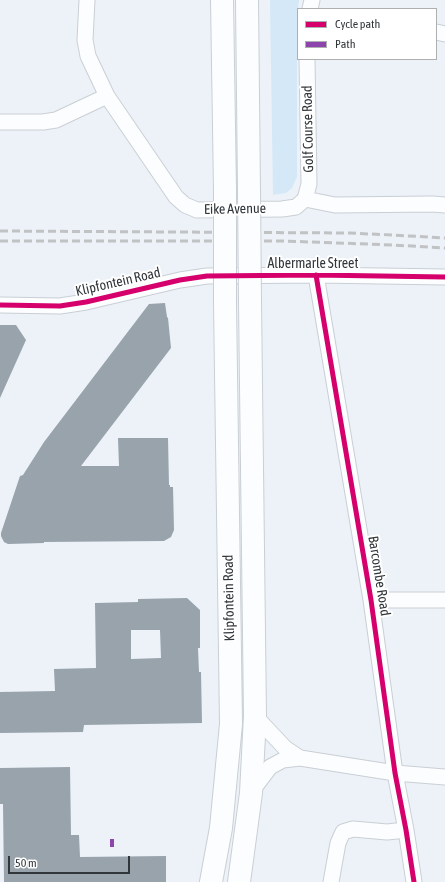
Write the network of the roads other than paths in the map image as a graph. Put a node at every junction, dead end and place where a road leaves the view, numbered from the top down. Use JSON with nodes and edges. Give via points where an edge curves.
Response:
{"nodes":[{"id":1,"x":86,"y":0,"type":"edge"},
{"id":2,"x":222,"y":0,"type":"edge"},
{"id":3,"x":247,"y":0,"type":"edge"},
{"id":4,"x":307,"y":60,"type":"edge"},
{"id":5,"x":107,"y":96,"type":"junction"},
{"id":6,"x":0,"y":122,"type":"edge"},
{"id":7,"x":305,"y":199,"type":"junction"},
{"id":8,"x":445,"y":205,"type":"edge"},
{"id":9,"x":316,"y":275,"type":"junction"},
{"id":10,"x":445,"y":277,"type":"edge"},
{"id":11,"x":180,"y":280,"type":"joint"},
{"id":12,"x":0,"y":306,"type":"edge"},
{"id":13,"x":371,"y":600,"type":"junction"},
{"id":14,"x":445,"y":600,"type":"edge"},
{"id":15,"x":255,"y":716,"type":"junction"},
{"id":16,"x":300,"y":758,"type":"junction"},
{"id":17,"x":395,"y":773,"type":"junction"},
{"id":18,"x":445,"y":777,"type":"edge"},
{"id":19,"x":250,"y":793,"type":"junction"},
{"id":20,"x":406,"y":830,"type":"junction"},
{"id":21,"x":211,"y":882,"type":"edge"},
{"id":22,"x":239,"y":882,"type":"edge"},
{"id":23,"x":331,"y":882,"type":"edge"},
{"id":24,"x":414,"y":882,"type":"edge"}],
"edges":[{"from":1,"to":5,"type":"street","name":"Eike Avenue","via":[[85,40],[88,56]]},
{"from":2,"to":21,"type":"main road","name":"Klipfontein Road","bridge":true,"via":[[231,724],[221,828]]},
{"from":3,"to":15,"type":"main road","name":"Klipfontein Road","bridge":true},
{"from":4,"to":7,"type":"street","name":"Golf Course Road","via":[[308,184]]},
{"from":5,"to":6,"type":"street","via":[[56,120]]},
{"from":5,"to":7,"type":"street","name":"Eike Avenue","via":[[164,182],[185,205],[198,210],[282,209],[296,207]]},
{"from":7,"to":8,"type":"street","via":[[336,205]]},
{"from":9,"to":10,"type":"street","name":"Albermarle Street"},
{"from":9,"to":11,"type":"street","name":"Albermarle Street","via":[[207,276]]},
{"from":9,"to":13,"type":"street","name":"Barcombe Road"},
{"from":11,"to":12,"type":"street","name":"Klipfontein Road","via":[[60,306]]},
{"from":13,"to":14,"type":"street"},
{"from":13,"to":17,"type":"street","name":"Barcombe Road"},
{"from":15,"to":16,"type":"street","via":[[285,748]]},
{"from":15,"to":19,"type":"main road","name":"Klipfontein Road"},
{"from":16,"to":17,"type":"street"},
{"from":16,"to":19,"type":"street","via":[[283,760],[270,767]]},
{"from":17,"to":18,"type":"street"},
{"from":17,"to":20,"type":"street","name":"Barcombe Road"},
{"from":19,"to":22,"type":"main road","name":"Klipfontein Road"},
{"from":20,"to":23,"type":"street","via":[[373,832],[353,829],[343,832],[338,843]]},
{"from":20,"to":24,"type":"street","name":"Barcombe Road"}]}
